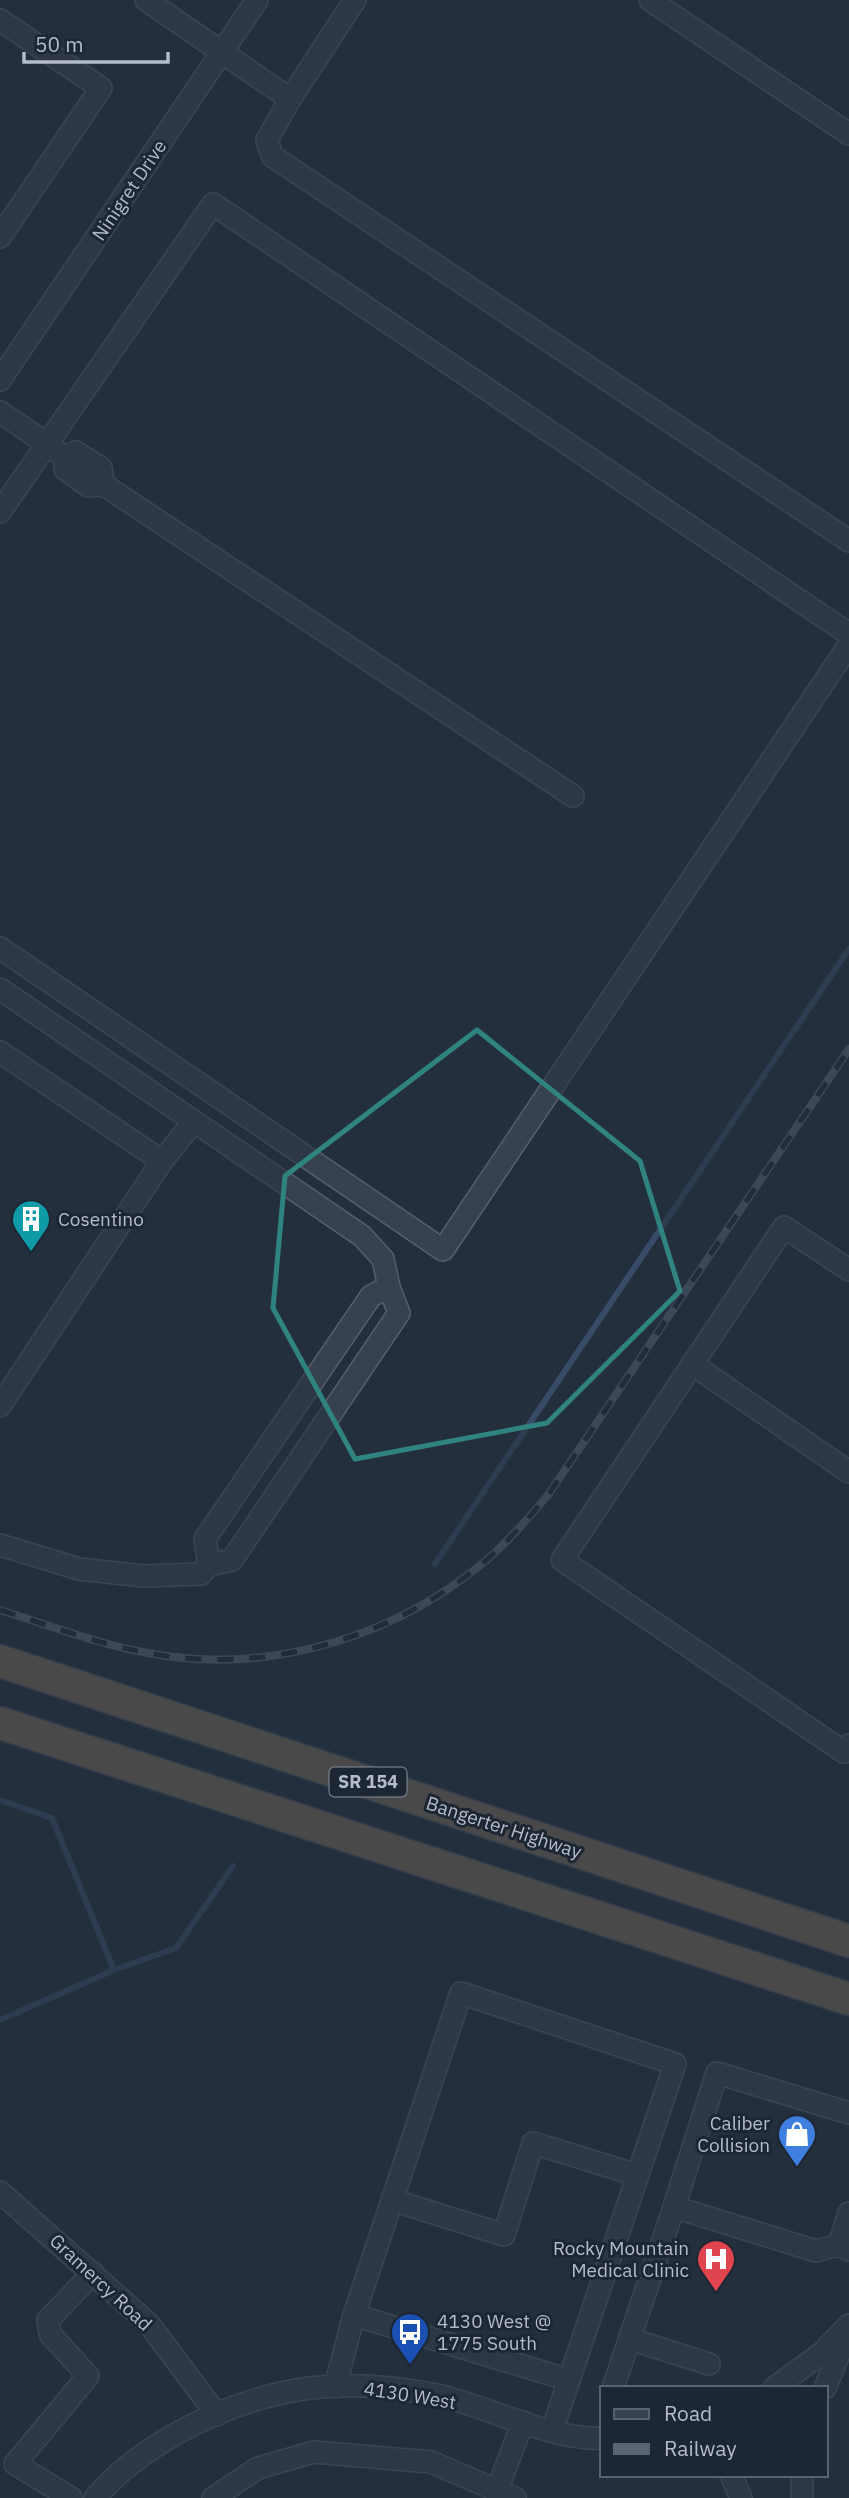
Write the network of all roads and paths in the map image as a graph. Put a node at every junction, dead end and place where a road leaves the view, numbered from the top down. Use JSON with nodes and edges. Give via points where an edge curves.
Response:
{"nodes":[{"id":1,"x":146,"y":0,"type":"edge"},
{"id":2,"x":257,"y":0,"type":"edge"},
{"id":3,"x":355,"y":0,"type":"edge"},
{"id":4,"x":650,"y":0,"type":"edge"},
{"id":5,"x":0,"y":20,"type":"edge"},
{"id":6,"x":223,"y":51,"type":"junction"},
{"id":7,"x":290,"y":99,"type":"junction"},
{"id":8,"x":849,"y":134,"type":"edge"},
{"id":9,"x":0,"y":237,"type":"edge"},
{"id":10,"x":0,"y":380,"type":"edge"},
{"id":11,"x":0,"y":412,"type":"edge"},
{"id":12,"x":47,"y":444,"type":"junction"},
{"id":13,"x":0,"y":512,"type":"edge"},
{"id":14,"x":849,"y":541,"type":"edge"},
{"id":15,"x":849,"y":634,"type":"edge"},
{"id":16,"x":849,"y":645,"type":"edge"},
{"id":17,"x":573,"y":796,"type":"dead end"},
{"id":18,"x":0,"y":948,"type":"edge"},
{"id":19,"x":0,"y":989,"type":"edge"},
{"id":20,"x":0,"y":1052,"type":"edge"},
{"id":21,"x":194,"y":1121,"type":"junction"},
{"id":22,"x":162,"y":1161,"type":"junction"},
{"id":23,"x":849,"y":1270,"type":"edge"},
{"id":24,"x":389,"y":1287,"type":"junction"},
{"id":25,"x":692,"y":1364,"type":"junction"},
{"id":26,"x":0,"y":1406,"type":"edge"},
{"id":27,"x":849,"y":1472,"type":"edge"},
{"id":28,"x":0,"y":1545,"type":"edge"},
{"id":29,"x":209,"y":1565,"type":"junction"},
{"id":30,"x":0,"y":1661,"type":"edge"},
{"id":31,"x":0,"y":1723,"type":"edge"},
{"id":32,"x":849,"y":1745,"type":"edge"},
{"id":33,"x":849,"y":1941,"type":"edge"},
{"id":34,"x":849,"y":2000,"type":"edge"},
{"id":35,"x":849,"y":2113,"type":"edge"},
{"id":36,"x":637,"y":2175,"type":"junction"},
{"id":37,"x":0,"y":2192,"type":"edge"},
{"id":38,"x":392,"y":2200,"type":"junction"},
{"id":39,"x":674,"y":2207,"type":"junction"},
{"id":40,"x":849,"y":2213,"type":"edge"},
{"id":41,"x":844,"y":2248,"type":"edge"},
{"id":42,"x":93,"y":2273,"type":"junction"},
{"id":43,"x":354,"y":2315,"type":"junction"},
{"id":44,"x":849,"y":2327,"type":"edge"},
{"id":45,"x":630,"y":2339,"type":"junction"},
{"id":46,"x":709,"y":2364,"type":"dead end"},
{"id":47,"x":569,"y":2380,"type":"junction"},
{"id":48,"x":614,"y":2386,"type":"edge"},
{"id":49,"x":777,"y":2386,"type":"edge"},
{"id":50,"x":826,"y":2386,"type":"edge"},
{"id":51,"x":335,"y":2387,"type":"junction"},
{"id":52,"x":217,"y":2415,"type":"junction"},
{"id":53,"x":523,"y":2422,"type":"junction"},
{"id":54,"x":552,"y":2431,"type":"junction"},
{"id":55,"x":598,"y":2438,"type":"edge"},
{"id":56,"x":7,"y":2466,"type":"edge"},
{"id":57,"x":732,"y":2477,"type":"edge"},
{"id":58,"x":802,"y":2477,"type":"edge"},
{"id":59,"x":506,"y":2494,"type":"edge"},
{"id":60,"x":71,"y":2498,"type":"edge"},
{"id":61,"x":94,"y":2498,"type":"edge"},
{"id":62,"x":213,"y":2498,"type":"edge"},
{"id":63,"x":741,"y":2498,"type":"edge"},
{"id":64,"x":802,"y":2498,"type":"edge"}],
"edges":[{"from":1,"to":6,"type":"street"},
{"from":2,"to":6,"type":"street","name":"Ninigret Drive"},
{"from":3,"to":7,"type":"street"},
{"from":4,"to":8,"type":"street"},
{"from":5,"to":9,"type":"street","via":[[101,88]]},
{"from":6,"to":7,"type":"street"},
{"from":6,"to":10,"type":"street","name":"Ninigret Drive"},
{"from":7,"to":14,"type":"street","via":[[267,140],[271,156]]},
{"from":11,"to":12,"type":"street"},
{"from":12,"to":13,"type":"street"},
{"from":12,"to":15,"type":"street","via":[[213,204]]},
{"from":12,"to":17,"type":"street","via":[[66,458],[65,469],[88,486],[104,485]]},
{"from":16,"to":18,"type":"street","via":[[443,1250]]},
{"from":19,"to":21,"type":"street"},
{"from":20,"to":22,"type":"street"},
{"from":21,"to":22,"type":"street"},
{"from":21,"to":24,"type":"street","via":[[362,1236],[383,1259]]},
{"from":22,"to":26,"type":"street"},
{"from":23,"to":25,"type":"street","via":[[784,1227]]},
{"from":24,"to":29,"type":"street","via":[[371,1296],[205,1539]]},
{"from":24,"to":29,"type":"street","via":[[399,1313],[232,1560]]},
{"from":25,"to":27,"type":"street"},
{"from":25,"to":32,"type":"street","via":[[562,1560],[844,1752]]},
{"from":28,"to":29,"type":"street","via":[[79,1569],[143,1576],[201,1574]]},
{"from":30,"to":33,"type":"highway","name":"Bangerter Highway","number":"SR 154"},
{"from":31,"to":34,"type":"highway"},
{"from":35,"to":39,"type":"street","via":[[717,2073]]},
{"from":36,"to":38,"type":"street","via":[[533,2143],[504,2235]]},
{"from":36,"to":38,"type":"street","via":[[676,2064],[461,1993]]},
{"from":36,"to":47,"type":"street"},
{"from":37,"to":42,"type":"street","name":"Gramercy Road"},
{"from":38,"to":43,"type":"street"},
{"from":39,"to":41,"type":"street","via":[[816,2252]]},
{"from":39,"to":45,"type":"street"},
{"from":40,"to":41,"type":"street"},
{"from":42,"to":52,"type":"street","name":"Gramercy Road","via":[[149,2324]]},
{"from":42,"to":56,"type":"street","via":[[48,2320],[50,2334],[88,2376]]},
{"from":43,"to":47,"type":"street"},
{"from":43,"to":51,"type":"street"},
{"from":44,"to":49,"type":"street"},
{"from":44,"to":50,"type":"street"},
{"from":45,"to":46,"type":"street"},
{"from":45,"to":48,"type":"street"},
{"from":47,"to":54,"type":"street"},
{"from":51,"to":52,"type":"street","name":"4130 West","via":[[263,2398]]},
{"from":51,"to":53,"type":"street","name":"4130 West","via":[[369,2385],[438,2396]]},
{"from":52,"to":61,"type":"street","name":"4130 West","via":[[132,2463]]},
{"from":53,"to":54,"type":"street","name":"4130 West"},
{"from":53,"to":59,"type":"street"},
{"from":54,"to":55,"type":"street","name":"4130 West"},
{"from":56,"to":60,"type":"street"},
{"from":57,"to":63,"type":"street"},
{"from":58,"to":64,"type":"street"},
{"from":59,"to":62,"type":"street","via":[[431,2462],[314,2452],[258,2468]]}]}
